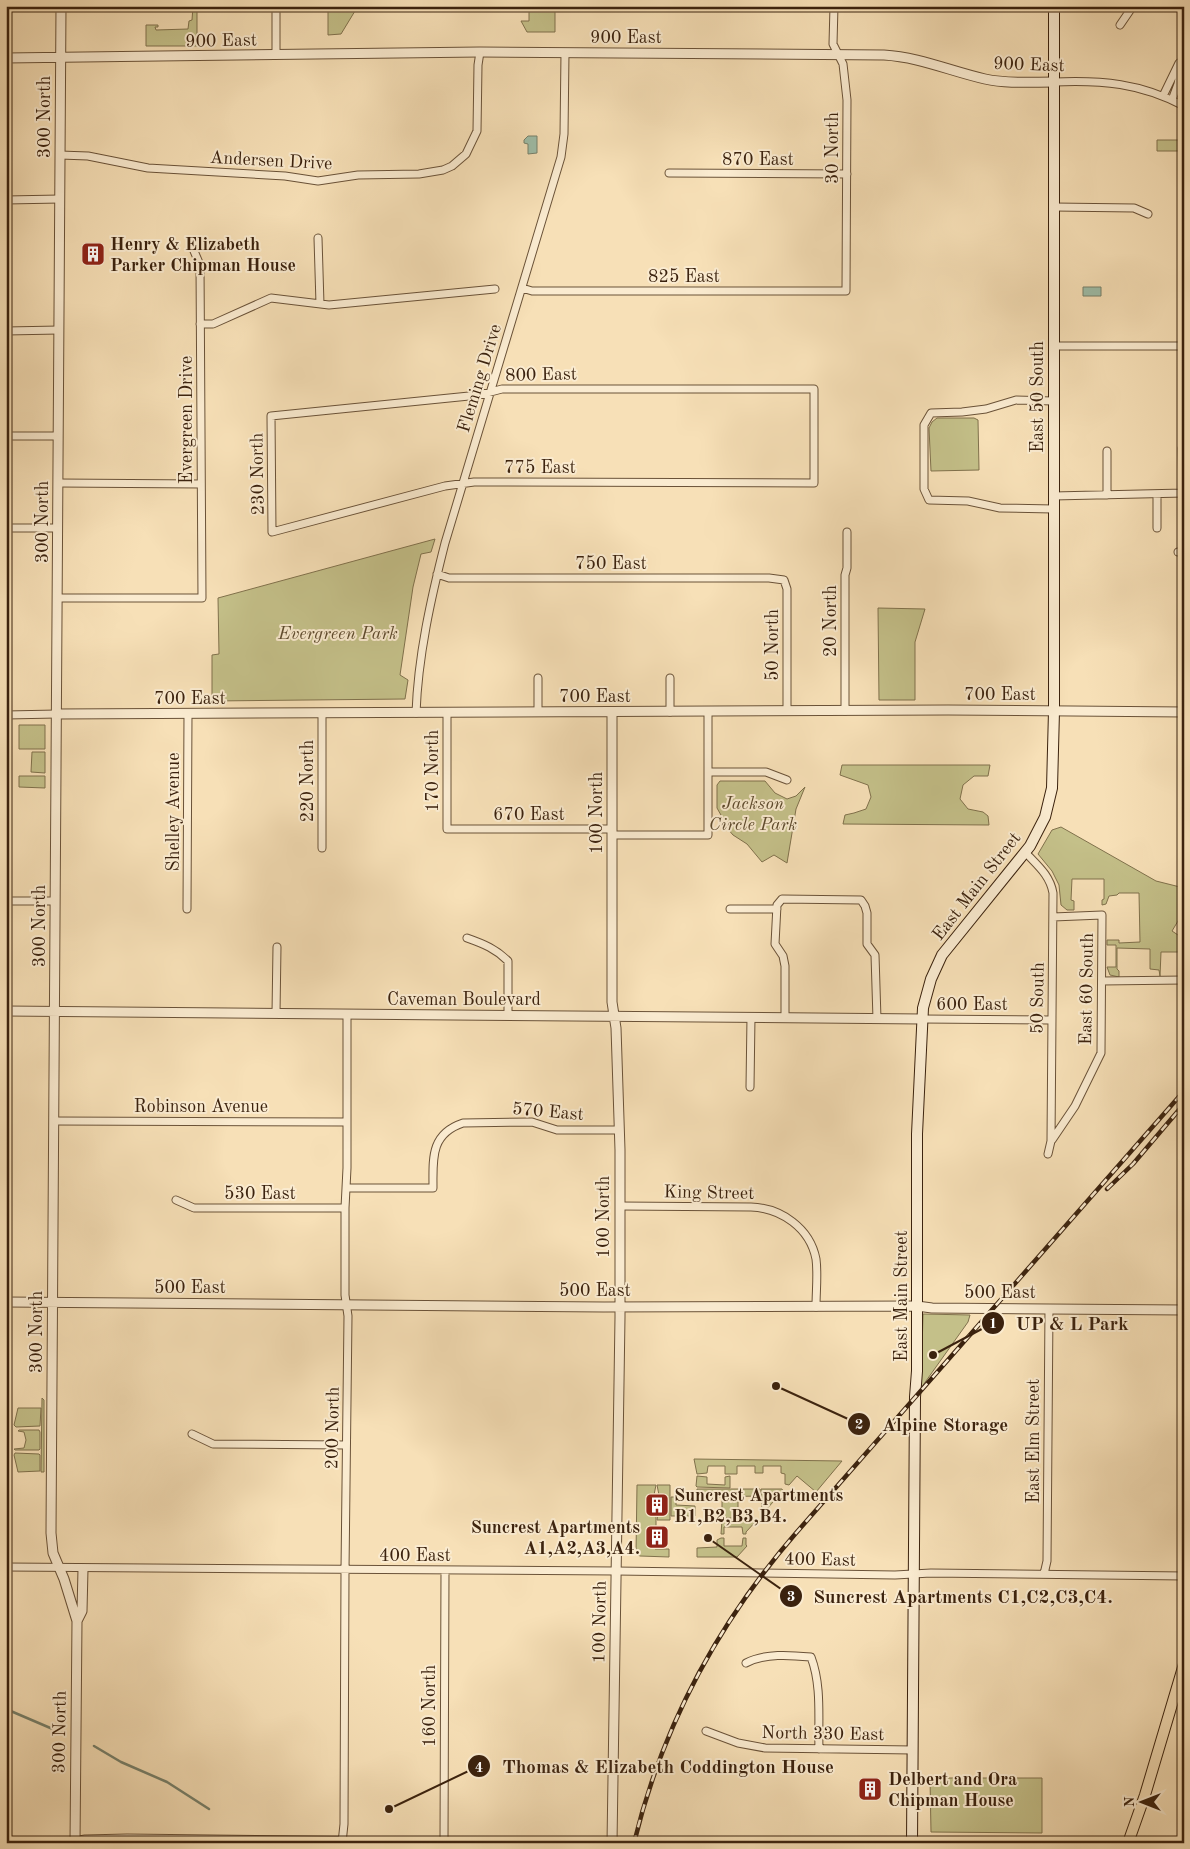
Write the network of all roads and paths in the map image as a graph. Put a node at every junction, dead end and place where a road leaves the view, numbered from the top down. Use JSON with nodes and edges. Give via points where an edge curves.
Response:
{"nodes":[{"id":1,"x":61,"y":6,"type":"edge"},
{"id":2,"x":276,"y":6,"type":"edge"},
{"id":3,"x":834,"y":6,"type":"edge"},
{"id":4,"x":1054,"y":6,"type":"edge"},
{"id":5,"x":1133,"y":6,"type":"edge"},
{"id":6,"x":1120,"y":25,"type":"dead end"},
{"id":7,"x":1184,"y":50,"type":"edge"},
{"id":8,"x":480,"y":52,"type":"junction"},
{"id":9,"x":565,"y":53,"type":"junction"},
{"id":10,"x":838,"y":54,"type":"junction"},
{"id":11,"x":1183,"y":54,"type":"edge"},
{"id":12,"x":276,"y":55,"type":"junction"},
{"id":13,"x":6,"y":58,"type":"edge"},
{"id":14,"x":61,"y":58,"type":"junction"},
{"id":15,"x":1054,"y":82,"type":"junction"},
{"id":16,"x":1163,"y":96,"type":"junction"},
{"id":17,"x":1172,"y":100,"type":"junction"},
{"id":18,"x":1184,"y":106,"type":"edge"},
{"id":19,"x":60,"y":155,"type":"junction"},
{"id":20,"x":669,"y":173,"type":"dead end"},
{"id":21,"x":847,"y":174,"type":"junction"},
{"id":22,"x":60,"y":199,"type":"junction"},
{"id":23,"x":6,"y":200,"type":"edge"},
{"id":24,"x":1054,"y":207,"type":"junction"},
{"id":25,"x":1148,"y":214,"type":"dead end"},
{"id":26,"x":318,"y":238,"type":"dead end"},
{"id":27,"x":191,"y":244,"type":"dead end"},
{"id":28,"x":522,"y":288,"type":"junction"},
{"id":29,"x":495,"y":289,"type":"dead end"},
{"id":30,"x":846,"y":291,"type":"joint"},
{"id":31,"x":320,"y":304,"type":"junction"},
{"id":32,"x":200,"y":324,"type":"junction"},
{"id":33,"x":6,"y":330,"type":"edge"},
{"id":34,"x":59,"y":330,"type":"junction"},
{"id":35,"x":1053,"y":346,"type":"junction"},
{"id":36,"x":1184,"y":346,"type":"edge"},
{"id":37,"x":491,"y":392,"type":"junction"},
{"id":38,"x":1053,"y":401,"type":"junction"},
{"id":39,"x":271,"y":416,"type":"joint"},
{"id":40,"x":6,"y":436,"type":"edge"},
{"id":41,"x":58,"y":436,"type":"junction"},
{"id":42,"x":1182,"y":448,"type":"dead end"},
{"id":43,"x":1106,"y":451,"type":"dead end"},
{"id":44,"x":814,"y":482,"type":"joint"},
{"id":45,"x":58,"y":483,"type":"junction"},
{"id":46,"x":201,"y":484,"type":"junction"},
{"id":47,"x":463,"y":484,"type":"junction"},
{"id":48,"x":1183,"y":493,"type":"edge"},
{"id":49,"x":1158,"y":494,"type":"junction"},
{"id":50,"x":1106,"y":495,"type":"junction"},
{"id":51,"x":1053,"y":496,"type":"junction"},
{"id":52,"x":1053,"y":509,"type":"junction"},
{"id":53,"x":6,"y":528,"type":"edge"},
{"id":54,"x":58,"y":528,"type":"junction"},
{"id":55,"x":1157,"y":528,"type":"dead end"},
{"id":56,"x":272,"y":532,"type":"joint"},
{"id":57,"x":847,"y":532,"type":"dead end"},
{"id":58,"x":437,"y":574,"type":"junction"},
{"id":59,"x":784,"y":580,"type":"joint"},
{"id":60,"x":57,"y":598,"type":"junction"},
{"id":61,"x":538,"y":678,"type":"dead end"},
{"id":62,"x":670,"y":678,"type":"dead end"},
{"id":63,"x":787,"y":711,"type":"junction"},
{"id":64,"x":845,"y":711,"type":"junction"},
{"id":65,"x":1054,"y":711,"type":"junction"},
{"id":66,"x":538,"y":712,"type":"junction"},
{"id":67,"x":612,"y":712,"type":"junction"},
{"id":68,"x":670,"y":712,"type":"junction"},
{"id":69,"x":708,"y":712,"type":"junction"},
{"id":70,"x":1184,"y":712,"type":"edge"},
{"id":71,"x":322,"y":713,"type":"junction"},
{"id":72,"x":416,"y":713,"type":"junction"},
{"id":73,"x":447,"y":713,"type":"junction"},
{"id":74,"x":6,"y":714,"type":"edge"},
{"id":75,"x":57,"y":714,"type":"junction"},
{"id":76,"x":188,"y":714,"type":"junction"},
{"id":77,"x":708,"y":772,"type":"junction"},
{"id":78,"x":787,"y":780,"type":"dead end"},
{"id":79,"x":1052,"y":788,"type":"joint"},
{"id":80,"x":447,"y":829,"type":"joint"},
{"id":81,"x":612,"y":832,"type":"junction"},
{"id":82,"x":322,"y":848,"type":"dead end"},
{"id":83,"x":1025,"y":852,"type":"junction"},
{"id":84,"x":6,"y":901,"type":"edge"},
{"id":85,"x":55,"y":901,"type":"junction"},
{"id":86,"x":777,"y":907,"type":"junction"},
{"id":87,"x":730,"y":908,"type":"dead end"},
{"id":88,"x":188,"y":910,"type":"dead end"},
{"id":89,"x":1053,"y":917,"type":"junction"},
{"id":90,"x":467,"y":938,"type":"dead end"},
{"id":91,"x":277,"y":947,"type":"dead end"},
{"id":92,"x":1184,"y":980,"type":"edge"},
{"id":93,"x":1102,"y":981,"type":"junction"},
{"id":94,"x":6,"y":1011,"type":"edge"},
{"id":95,"x":54,"y":1012,"type":"junction"},
{"id":96,"x":276,"y":1013,"type":"junction"},
{"id":97,"x":347,"y":1014,"type":"junction"},
{"id":98,"x":508,"y":1015,"type":"junction"},
{"id":99,"x":614,"y":1016,"type":"junction"},
{"id":100,"x":751,"y":1017,"type":"junction"},
{"id":101,"x":785,"y":1018,"type":"junction"},
{"id":102,"x":877,"y":1018,"type":"junction"},
{"id":103,"x":922,"y":1019,"type":"junction"},
{"id":104,"x":1051,"y":1020,"type":"junction"},
{"id":105,"x":750,"y":1087,"type":"dead end"},
{"id":106,"x":54,"y":1121,"type":"junction"},
{"id":107,"x":347,"y":1122,"type":"junction"},
{"id":108,"x":619,"y":1130,"type":"junction"},
{"id":109,"x":1051,"y":1141,"type":"junction"},
{"id":110,"x":1048,"y":1154,"type":"dead end"},
{"id":111,"x":347,"y":1188,"type":"junction"},
{"id":112,"x":176,"y":1200,"type":"dead end"},
{"id":113,"x":620,"y":1206,"type":"junction"},
{"id":114,"x":345,"y":1208,"type":"junction"},
{"id":115,"x":6,"y":1302,"type":"edge"},
{"id":116,"x":52,"y":1302,"type":"junction"},
{"id":117,"x":347,"y":1304,"type":"junction"},
{"id":118,"x":816,"y":1306,"type":"junction"},
{"id":119,"x":917,"y":1306,"type":"junction"},
{"id":120,"x":619,"y":1307,"type":"junction"},
{"id":121,"x":1049,"y":1309,"type":"junction"},
{"id":122,"x":1184,"y":1310,"type":"edge"},
{"id":123,"x":192,"y":1434,"type":"dead end"},
{"id":124,"x":346,"y":1445,"type":"junction"},
{"id":125,"x":6,"y":1567,"type":"edge"},
{"id":126,"x":60,"y":1568,"type":"junction"},
{"id":127,"x":83,"y":1569,"type":"junction"},
{"id":128,"x":345,"y":1570,"type":"junction"},
{"id":129,"x":445,"y":1570,"type":"junction"},
{"id":130,"x":616,"y":1570,"type":"junction"},
{"id":131,"x":914,"y":1574,"type":"junction"},
{"id":132,"x":1044,"y":1574,"type":"junction"},
{"id":133,"x":1184,"y":1576,"type":"edge"},
{"id":134,"x":77,"y":1620,"type":"junction"},
{"id":135,"x":746,"y":1663,"type":"dead end"},
{"id":136,"x":1184,"y":1664,"type":"edge"},
{"id":137,"x":706,"y":1731,"type":"dead end"},
{"id":138,"x":819,"y":1749,"type":"junction"},
{"id":139,"x":913,"y":1750,"type":"junction"},
{"id":140,"x":6,"y":1842,"type":"edge"},
{"id":141,"x":75,"y":1842,"type":"edge"},
{"id":142,"x":342,"y":1842,"type":"edge"},
{"id":143,"x":444,"y":1842,"type":"junction"},
{"id":144,"x":578,"y":1843,"type":"edge"},
{"id":145,"x":612,"y":1843,"type":"edge"},
{"id":146,"x":912,"y":1843,"type":"edge"},
{"id":147,"x":1128,"y":1843,"type":"edge"}],
"edges":[{"from":1,"to":14,"type":"street","name":"300 North"},
{"from":2,"to":12,"type":"street"},
{"from":3,"to":10,"type":"street","name":"30 North","via":[[833,44]]},
{"from":4,"to":15,"type":"main road","name":"East 50 South"},
{"from":5,"to":6,"type":"street"},
{"from":7,"to":11,"type":"street"},
{"from":8,"to":9,"type":"street","name":"900 East"},
{"from":8,"to":12,"type":"street","name":"900 East"},
{"from":8,"to":19,"type":"street","name":"Andersen Drive","via":[[478,123],[474,139],[460,160],[432,173],[367,174],[318,181],[148,168],[88,156]]},
{"from":9,"to":10,"type":"street","name":"900 East"},
{"from":9,"to":28,"type":"street","name":"Fleming Drive","via":[[564,146]]},
{"from":10,"to":15,"type":"street","name":"900 East","via":[[902,56],[997,81]]},
{"from":10,"to":21,"type":"street","name":"30 North","via":[[846,100]]},
{"from":11,"to":16,"type":"street"},
{"from":11,"to":17,"type":"street"},
{"from":12,"to":14,"type":"street","name":"900 East"},
{"from":13,"to":14,"type":"street","name":"900 East"},
{"from":14,"to":19,"type":"street","name":"300 North"},
{"from":15,"to":16,"type":"street","name":"900 East","via":[[1112,82]]},
{"from":15,"to":24,"type":"main road","name":"East 50 South"},
{"from":16,"to":17,"type":"street","name":"900 East"},
{"from":17,"to":18,"type":"street","name":"900 East"},
{"from":19,"to":22,"type":"street","name":"300 North"},
{"from":20,"to":21,"type":"street","name":"870 East"},
{"from":21,"to":30,"type":"street","name":"30 North"},
{"from":22,"to":23,"type":"street"},
{"from":22,"to":34,"type":"street","name":"300 North"},
{"from":24,"to":25,"type":"street","via":[[1134,208]]},
{"from":24,"to":35,"type":"main road","name":"East 50 South"},
{"from":26,"to":31,"type":"street"},
{"from":27,"to":32,"type":"street","name":"Evergreen Drive","via":[[200,265]]},
{"from":28,"to":30,"type":"street","name":"825 East","via":[[532,291]]},
{"from":28,"to":37,"type":"street","name":"Fleming Drive"},
{"from":29,"to":31,"type":"street"},
{"from":31,"to":32,"type":"street","via":[[271,298],[213,324]]},
{"from":32,"to":46,"type":"street","name":"Evergreen Drive"},
{"from":33,"to":34,"type":"street"},
{"from":34,"to":41,"type":"street","name":"300 North"},
{"from":35,"to":36,"type":"street"},
{"from":35,"to":38,"type":"main road","name":"East 50 South"},
{"from":37,"to":39,"type":"street","name":"800 East"},
{"from":37,"to":44,"type":"street","name":"800 East","via":[[502,388],[814,388]]},
{"from":37,"to":47,"type":"street","name":"Fleming Drive"},
{"from":38,"to":51,"type":"main road","name":"East 50 South"},
{"from":38,"to":52,"type":"street","via":[[1016,400],[986,409],[931,413],[924,426],[924,489],[930,500],[968,501],[1000,508]]},
{"from":39,"to":56,"type":"street","name":"230 North"},
{"from":40,"to":41,"type":"street"},
{"from":41,"to":45,"type":"street","name":"300 North"},
{"from":42,"to":48,"type":"street"},
{"from":43,"to":50,"type":"street"},
{"from":44,"to":47,"type":"street","name":"775 East"},
{"from":45,"to":46,"type":"street"},
{"from":45,"to":54,"type":"street","name":"300 North"},
{"from":46,"to":60,"type":"street","name":"Evergreen Drive","via":[[202,598]]},
{"from":47,"to":56,"type":"street","name":"775 East"},
{"from":47,"to":58,"type":"street","name":"Fleming Drive"},
{"from":48,"to":49,"type":"street"},
{"from":49,"to":50,"type":"street"},
{"from":49,"to":55,"type":"street"},
{"from":50,"to":51,"type":"street"},
{"from":51,"to":52,"type":"main road","name":"East 50 South"},
{"from":52,"to":65,"type":"main road","name":"East 50 South"},
{"from":53,"to":54,"type":"street"},
{"from":54,"to":60,"type":"street","name":"300 North"},
{"from":57,"to":64,"type":"street","name":"20 North"},
{"from":58,"to":59,"type":"street","name":"750 East","via":[[449,578]]},
{"from":58,"to":72,"type":"street","name":"Fleming Drive"},
{"from":59,"to":63,"type":"street","name":"50 North","via":[[788,599]]},
{"from":60,"to":75,"type":"street","name":"300 North"},
{"from":61,"to":66,"type":"street"},
{"from":62,"to":68,"type":"street"},
{"from":63,"to":64,"type":"street","name":"700 East"},
{"from":63,"to":69,"type":"street","name":"700 East"},
{"from":64,"to":65,"type":"street","name":"700 East"},
{"from":65,"to":70,"type":"street","name":"700 East"},
{"from":65,"to":79,"type":"main road","name":"East 50 South"},
{"from":66,"to":67,"type":"street","name":"700 East"},
{"from":66,"to":73,"type":"street","name":"700 East"},
{"from":67,"to":68,"type":"street","name":"700 East"},
{"from":67,"to":81,"type":"street","name":"100 North"},
{"from":68,"to":69,"type":"street","name":"700 East"},
{"from":69,"to":77,"type":"street"},
{"from":71,"to":72,"type":"street","name":"700 East"},
{"from":71,"to":76,"type":"street","name":"700 East"},
{"from":71,"to":82,"type":"street","name":"220 North"},
{"from":72,"to":73,"type":"street","name":"700 East"},
{"from":73,"to":80,"type":"street","name":"170 North"},
{"from":74,"to":75,"type":"street","name":"700 East"},
{"from":75,"to":76,"type":"street","name":"700 East"},
{"from":75,"to":85,"type":"street","name":"300 North"},
{"from":76,"to":88,"type":"street","name":"Shelley Avenue"},
{"from":77,"to":78,"type":"street","via":[[766,772]]},
{"from":77,"to":81,"type":"street","name":"670 East","via":[[708,835]]},
{"from":79,"to":83,"type":"main road","name":"East Main Street","via":[[1045,816]]},
{"from":80,"to":81,"type":"street","name":"670 East"},
{"from":81,"to":99,"type":"street","name":"100 North"},
{"from":83,"to":89,"type":"street","name":"50 South","via":[[1046,874],[1050,883]]},
{"from":83,"to":103,"type":"main road","name":"East Main Street","via":[[942,955],[931,979]]},
{"from":84,"to":85,"type":"street"},
{"from":85,"to":95,"type":"street","name":"300 North"},
{"from":86,"to":87,"type":"street"},
{"from":86,"to":101,"type":"street","via":[[775,944],[785,966]]},
{"from":86,"to":102,"type":"street","via":[[782,899],[861,900],[867,913],[867,944],[876,956]]},
{"from":89,"to":93,"type":"street","name":"East 60 South","via":[[1102,916]]},
{"from":89,"to":104,"type":"street","name":"50 South"},
{"from":90,"to":98,"type":"street","via":[[486,944],[508,961]]},
{"from":91,"to":96,"type":"street"},
{"from":92,"to":93,"type":"street"},
{"from":93,"to":109,"type":"street","name":"East 60 South","via":[[1101,1053],[1075,1106]]},
{"from":94,"to":95,"type":"street","name":"Caveman Boulevard"},
{"from":95,"to":96,"type":"street","name":"Caveman Boulevard"},
{"from":95,"to":106,"type":"street","name":"300 North"},
{"from":96,"to":97,"type":"street","name":"Caveman Boulevard"},
{"from":97,"to":98,"type":"street","name":"Caveman Boulevard"},
{"from":97,"to":107,"type":"street","name":"200 North"},
{"from":98,"to":99,"type":"street","name":"Caveman Boulevard"},
{"from":99,"to":100,"type":"street","name":"Caveman Boulevard"},
{"from":99,"to":108,"type":"street","name":"100 North"},
{"from":100,"to":101,"type":"street","name":"Caveman Boulevard"},
{"from":100,"to":105,"type":"street"},
{"from":101,"to":102,"type":"street","name":"Caveman Boulevard"},
{"from":102,"to":103,"type":"street","name":"Caveman Boulevard"},
{"from":103,"to":104,"type":"street","name":"600 East"},
{"from":103,"to":119,"type":"main road","name":"East Main Street","via":[[917,1134]]},
{"from":104,"to":109,"type":"street","name":"50 South"},
{"from":106,"to":107,"type":"street","name":"Robinson Avenue"},
{"from":106,"to":116,"type":"street","name":"300 North"},
{"from":107,"to":111,"type":"street","name":"200 North"},
{"from":108,"to":111,"type":"street","name":"570 East","via":[[557,1130],[532,1122],[472,1122],[454,1126],[439,1138],[435,1149],[433,1188]]},
{"from":108,"to":113,"type":"street","name":"100 North"},
{"from":109,"to":110,"type":"street","name":"50 South"},
{"from":111,"to":114,"type":"street","name":"200 North"},
{"from":112,"to":114,"type":"street","name":"530 East","via":[[194,1208]]},
{"from":113,"to":118,"type":"street","name":"King Street","via":[[759,1207],[778,1213],[801,1230],[813,1250]]},
{"from":113,"to":120,"type":"street","name":"100 North"},
{"from":114,"to":117,"type":"street","name":"200 North"},
{"from":115,"to":116,"type":"street","name":"500 East"},
{"from":116,"to":117,"type":"street","name":"500 East"},
{"from":116,"to":126,"type":"street","name":"300 North","via":[[51,1534],[53,1553]]},
{"from":117,"to":120,"type":"street","name":"500 East"},
{"from":117,"to":124,"type":"street","name":"200 North"},
{"from":118,"to":119,"type":"street","name":"500 East"},
{"from":118,"to":120,"type":"street","name":"500 East"},
{"from":119,"to":121,"type":"street","name":"500 East"},
{"from":119,"to":131,"type":"main road","name":"East Main Street"},
{"from":120,"to":130,"type":"street","name":"100 North"},
{"from":121,"to":122,"type":"street","name":"500 East"},
{"from":121,"to":132,"type":"street","name":"East Elm Street","via":[[1047,1561]]},
{"from":123,"to":124,"type":"street","via":[[213,1444]]},
{"from":124,"to":128,"type":"street","name":"200 North"},
{"from":125,"to":126,"type":"street","name":"400 East"},
{"from":126,"to":127,"type":"street","name":"400 East"},
{"from":126,"to":134,"type":"street","name":"300 North"},
{"from":127,"to":128,"type":"street","name":"400 East"},
{"from":127,"to":134,"type":"street","via":[[82,1611]]},
{"from":128,"to":129,"type":"street","name":"400 East"},
{"from":128,"to":142,"type":"street","name":"200 North"},
{"from":129,"to":130,"type":"street","name":"400 East"},
{"from":129,"to":143,"type":"street","name":"160 North"},
{"from":130,"to":131,"type":"street","name":"400 East"},
{"from":130,"to":145,"type":"street","name":"100 North"},
{"from":131,"to":132,"type":"street","name":"400 East"},
{"from":131,"to":139,"type":"main road","name":"East Main Street"},
{"from":132,"to":133,"type":"street","name":"400 East"},
{"from":134,"to":141,"type":"street","name":"300 North"},
{"from":135,"to":138,"type":"street","via":[[768,1656],[811,1657],[819,1703]]},
{"from":136,"to":147,"type":"main road"},
{"from":137,"to":138,"type":"street","name":"North 330 East","via":[[752,1747]]},
{"from":138,"to":139,"type":"street","name":"North 330 East"},
{"from":139,"to":146,"type":"main road","name":"East Main Street"},
{"from":140,"to":141,"type":"street"},
{"from":141,"to":142,"type":"street","via":[[85,1839],[167,1838]]},
{"from":142,"to":143,"type":"street"},
{"from":143,"to":144,"type":"street"}]}
